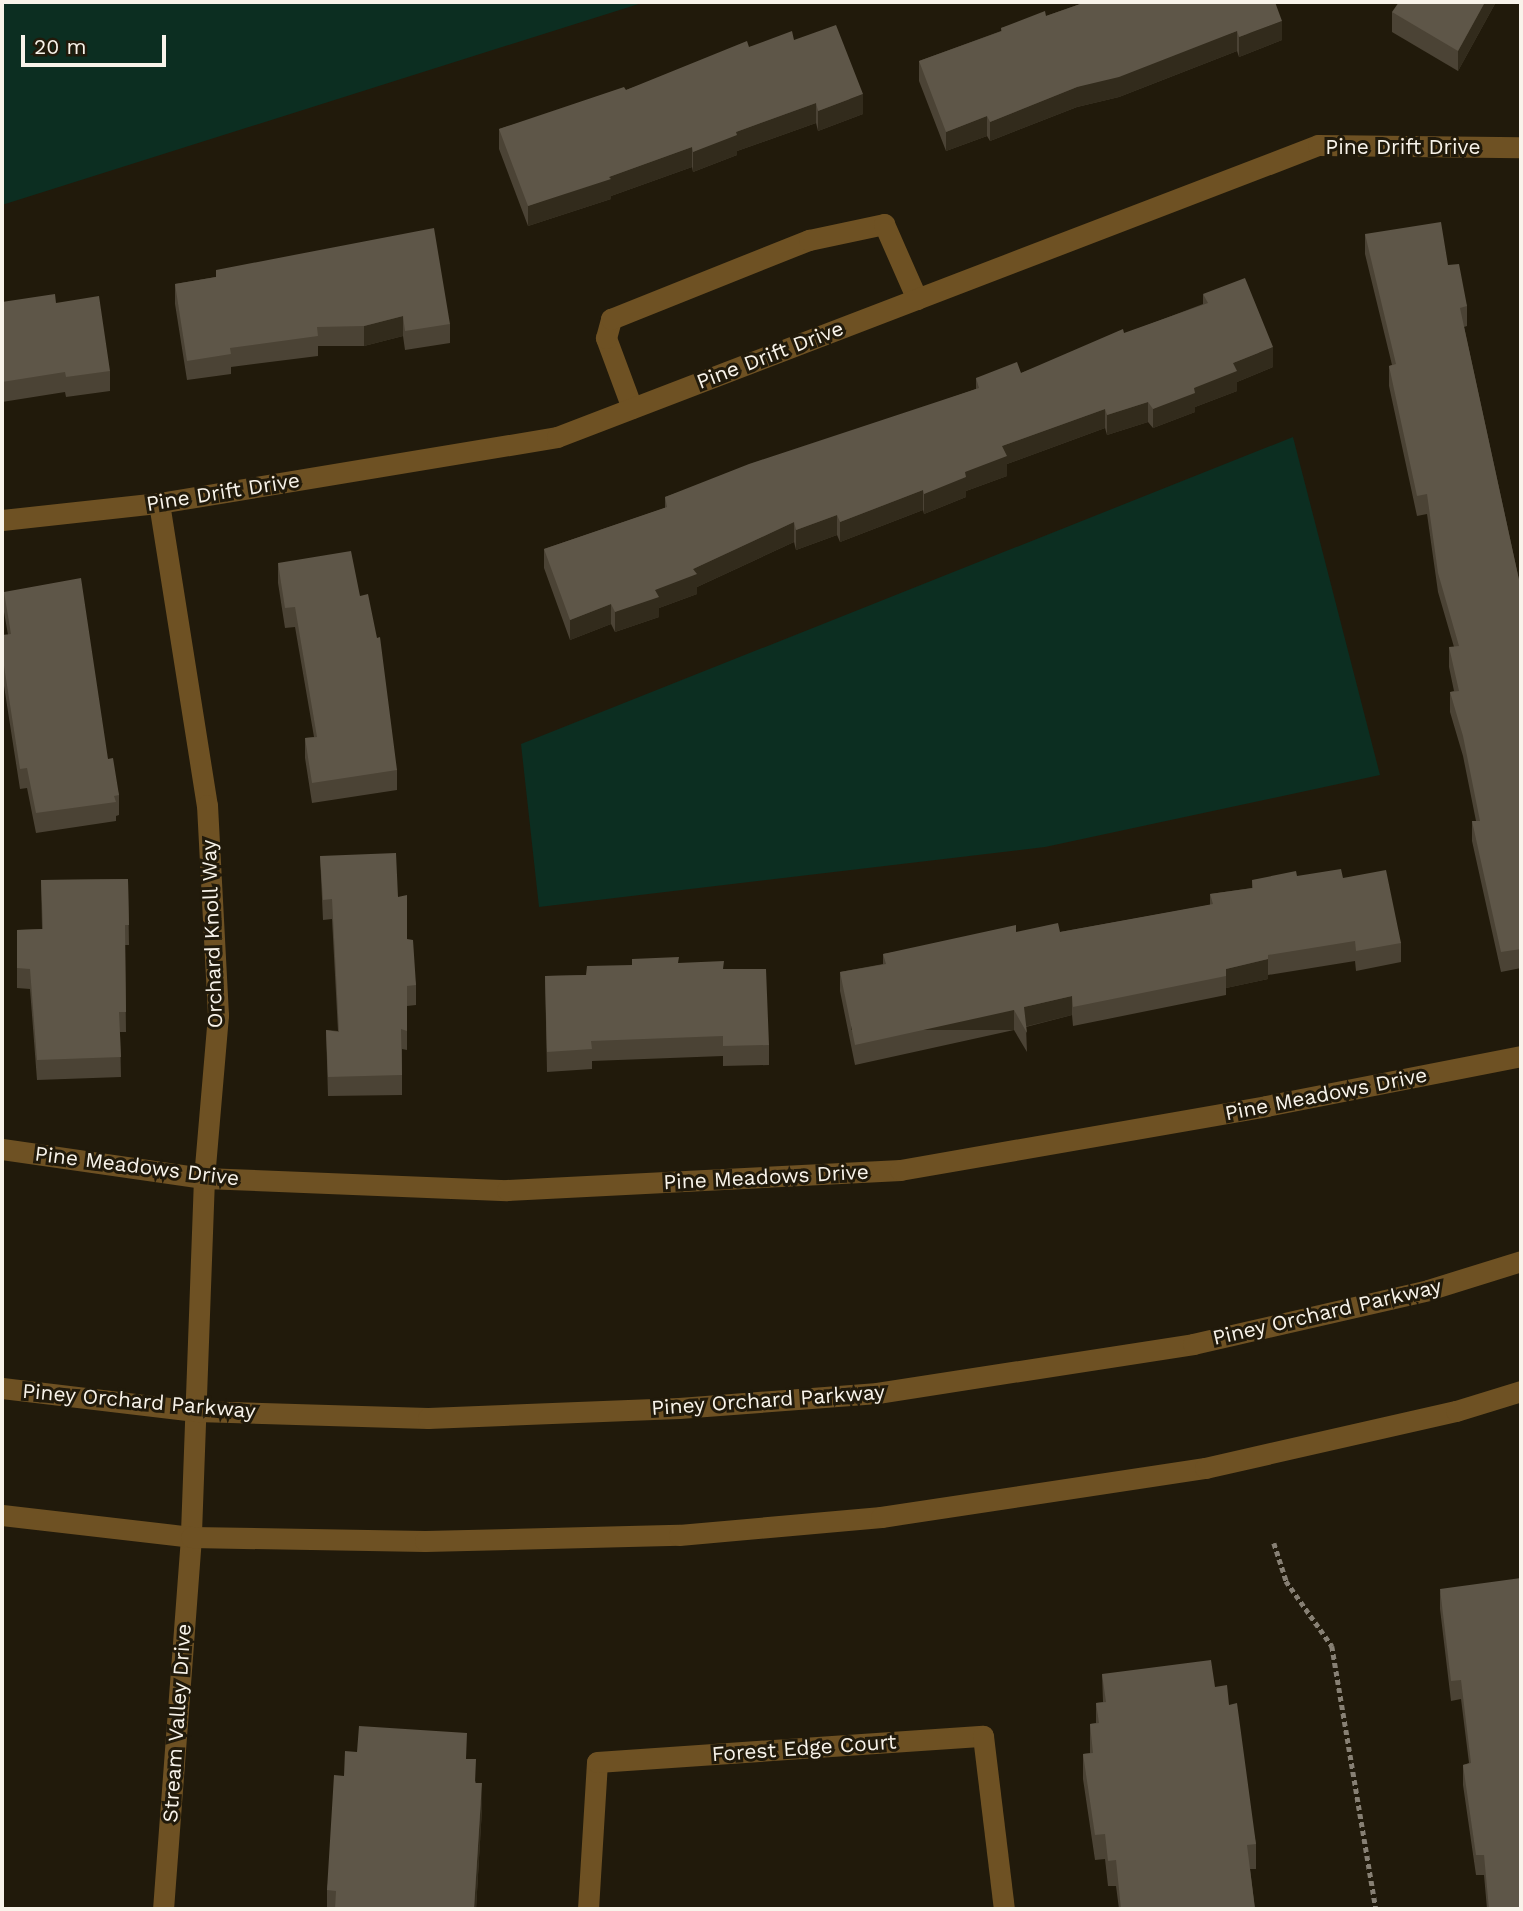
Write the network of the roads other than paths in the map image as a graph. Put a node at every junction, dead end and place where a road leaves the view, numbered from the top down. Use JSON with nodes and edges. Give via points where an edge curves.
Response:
{"nodes":[{"id":1,"x":1521,"y":148,"type":"edge"},
{"id":2,"x":918,"y":299,"type":"junction"},
{"id":3,"x":632,"y":408,"type":"junction"},
{"id":4,"x":159,"y":503,"type":"junction"},
{"id":5,"x":2,"y":520,"type":"edge"},
{"id":6,"x":1521,"y":1056,"type":"edge"},
{"id":7,"x":2,"y":1149,"type":"edge"},
{"id":8,"x":204,"y":1178,"type":"junction"},
{"id":9,"x":1521,"y":1261,"type":"edge"},
{"id":10,"x":2,"y":1388,"type":"edge"},
{"id":11,"x":1521,"y":1391,"type":"edge"},
{"id":12,"x":196,"y":1411,"type":"junction"},
{"id":13,"x":2,"y":1515,"type":"edge"},
{"id":14,"x":191,"y":1537,"type":"junction"},
{"id":15,"x":163,"y":1909,"type":"edge"},
{"id":16,"x":588,"y":1909,"type":"edge"},
{"id":17,"x":1004,"y":1909,"type":"edge"}],
"edges":[{"from":1,"to":2,"type":"street","name":"Pine Drift Drive","via":[[1318,145]]},
{"from":2,"to":3,"type":"street","name":"Pine Drift Drive"},
{"from":2,"to":3,"type":"street","via":[[884,225],[809,240],[611,319],[606,338]]},
{"from":3,"to":4,"type":"street","name":"Pine Drift Drive","via":[[557,437]]},
{"from":4,"to":5,"type":"street","name":"Pine Drift Drive"},
{"from":4,"to":8,"type":"street","name":"Orchard Knoll Way","via":[[207,805],[218,1015]]},
{"from":6,"to":8,"type":"street","name":"Pine Meadows Drive","via":[[900,1170],[507,1190]]},
{"from":7,"to":8,"type":"street","name":"Pine Meadows Drive"},
{"from":8,"to":12,"type":"street","name":"Orchard Knoll Way"},
{"from":9,"to":12,"type":"street","name":"Piney Orchard Parkway","via":[[1428,1290],[1194,1344],[877,1393],[679,1408],[428,1418]]},
{"from":10,"to":12,"type":"street","name":"Piney Orchard Parkway"},
{"from":11,"to":14,"type":"street","via":[[1456,1411],[1205,1468],[881,1517],[679,1535],[425,1541]]},
{"from":12,"to":14,"type":"street","name":"Orchard Knoll Way"},
{"from":13,"to":14,"type":"street"},
{"from":14,"to":15,"type":"street","name":"Stream Valley Drive"},
{"from":16,"to":17,"type":"street","name":"Forest Edge Court","via":[[597,1762],[983,1736]]}]}
